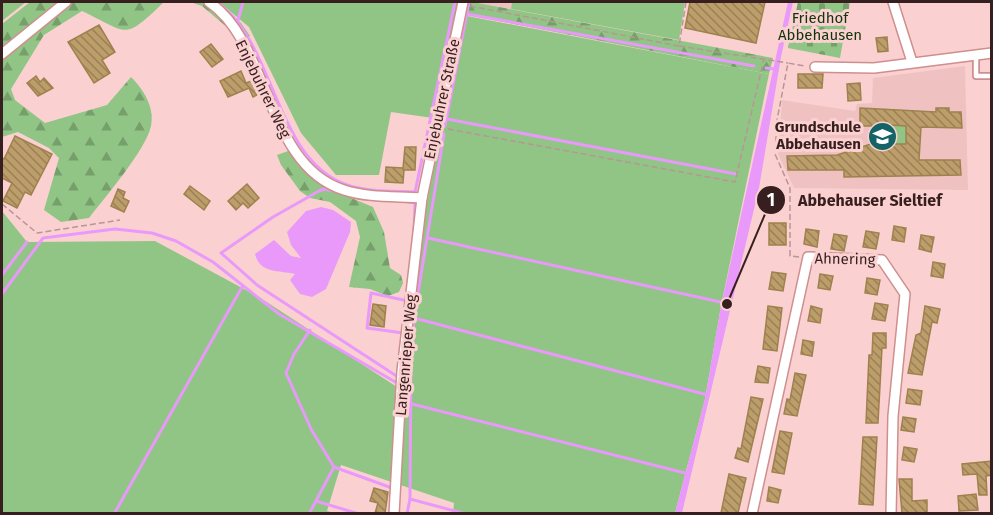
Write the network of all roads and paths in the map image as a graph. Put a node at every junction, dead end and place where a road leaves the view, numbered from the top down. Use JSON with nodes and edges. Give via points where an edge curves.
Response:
{"nodes":[{"id":1,"x":66,"y":2,"type":"edge"},
{"id":2,"x":209,"y":2,"type":"edge"},
{"id":3,"x":686,"y":2,"type":"edge"},
{"id":4,"x":893,"y":2,"type":"edge"},
{"id":5,"x":467,"y":4,"type":"edge"},
{"id":6,"x":679,"y":46,"type":"junction"},
{"id":7,"x":992,"y":53,"type":"edge"},
{"id":8,"x":2,"y":54,"type":"edge"},
{"id":9,"x":976,"y":54,"type":"junction"},
{"id":10,"x":764,"y":59,"type":"junction"},
{"id":11,"x":912,"y":62,"type":"junction"},
{"id":12,"x":788,"y":63,"type":"junction"},
{"id":13,"x":814,"y":67,"type":"joint"},
{"id":14,"x":992,"y":76,"type":"edge"},
{"id":15,"x":436,"y":127,"type":"junction"},
{"id":16,"x":422,"y":198,"type":"junction"},
{"id":17,"x":2,"y":204,"type":"edge"},
{"id":18,"x":120,"y":220,"type":"dead end"},
{"id":19,"x":808,"y":257,"type":"junction"},
{"id":20,"x":394,"y":513,"type":"edge"},
{"id":21,"x":752,"y":513,"type":"edge"},
{"id":22,"x":891,"y":513,"type":"edge"}],
"edges":[{"from":1,"to":8,"type":"street"},
{"from":2,"to":16,"type":"street","name":"Enjebuhrer Weg","via":[[220,9],[250,56],[285,136],[316,173],[346,191]]},
{"from":3,"to":6,"type":"path"},
{"from":4,"to":11,"type":"street"},
{"from":5,"to":6,"type":"path"},
{"from":5,"to":15,"type":"street","name":"Enjebuhrer Straße"},
{"from":6,"to":10,"type":"path"},
{"from":7,"to":9,"type":"street"},
{"from":9,"to":11,"type":"street"},
{"from":9,"to":14,"type":"lane","via":[[976,76]]},
{"from":10,"to":12,"type":"path"},
{"from":10,"to":15,"type":"path","via":[[735,182]]},
{"from":11,"to":13,"type":"street","via":[[874,69]]},
{"from":12,"to":13,"type":"path"},
{"from":12,"to":19,"type":"path","via":[[775,154],[790,188],[790,256]]},
{"from":15,"to":16,"type":"street","name":"Enjebuhrer Straße"},
{"from":16,"to":20,"type":"street","name":"Langenrieper Weg","via":[[402,371]]},
{"from":17,"to":18,"type":"path","via":[[37,233]]},
{"from":19,"to":21,"type":"street","name":"Ahnering"},
{"from":19,"to":22,"type":"street","name":"Ahnering","via":[[882,260],[905,294],[892,416]]}]}
